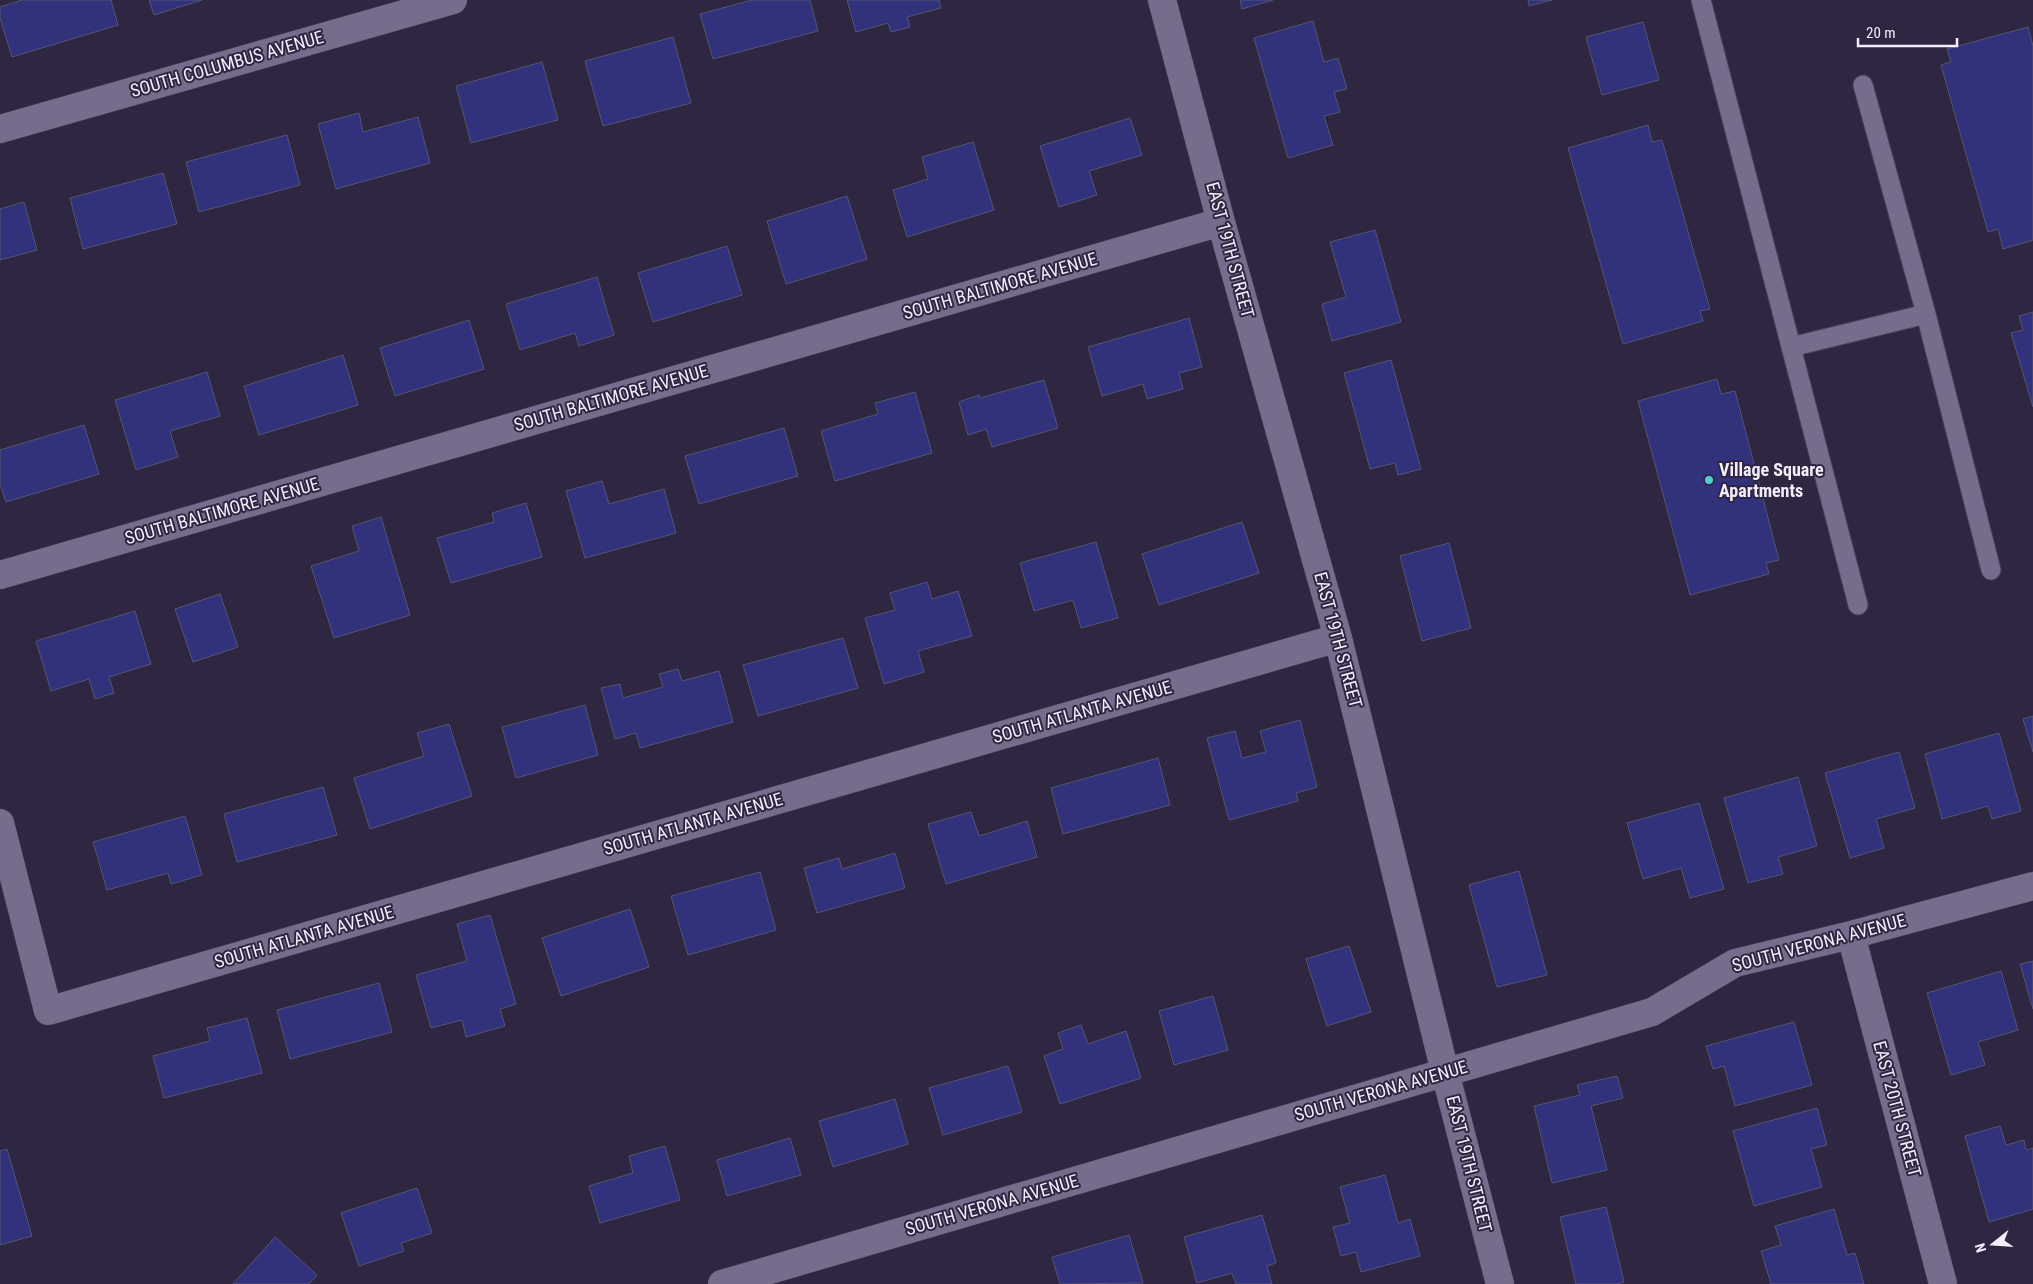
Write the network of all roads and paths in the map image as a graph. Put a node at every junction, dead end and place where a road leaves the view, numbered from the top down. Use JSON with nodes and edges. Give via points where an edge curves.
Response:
{"nodes":[{"id":1,"x":453,"y":0,"type":"edge"},
{"id":2,"x":1162,"y":0,"type":"edge"},
{"id":3,"x":1701,"y":0,"type":"edge"},
{"id":4,"x":1863,"y":85,"type":"dead end"},
{"id":5,"x":0,"y":129,"type":"edge"},
{"id":6,"x":1221,"y":222,"type":"junction"},
{"id":7,"x":1926,"y":314,"type":"junction"},
{"id":8,"x":1791,"y":347,"type":"junction"},
{"id":9,"x":1991,"y":570,"type":"dead end"},
{"id":10,"x":0,"y":575,"type":"edge"},
{"id":11,"x":1858,"y":605,"type":"dead end"},
{"id":12,"x":1338,"y":638,"type":"junction"},
{"id":13,"x":0,"y":823,"type":"edge"},
{"id":14,"x":2033,"y":886,"type":"edge"},
{"id":15,"x":1851,"y":935,"type":"junction"},
{"id":16,"x":1445,"y":1072,"type":"junction"},
{"id":17,"x":722,"y":1284,"type":"edge"},
{"id":18,"x":1500,"y":1284,"type":"edge"},
{"id":19,"x":1943,"y":1284,"type":"edge"}],
"edges":[{"from":1,"to":5,"type":"street","name":"SOUTH COLUMBUS AVENUE"},
{"from":2,"to":6,"type":"street","name":"EAST 19TH STREET"},
{"from":3,"to":8,"type":"lane"},
{"from":4,"to":7,"type":"lane"},
{"from":6,"to":10,"type":"street","name":"SOUTH BALTIMORE AVENUE"},
{"from":6,"to":12,"type":"street","name":"EAST 19TH STREET"},
{"from":7,"to":8,"type":"lane"},
{"from":7,"to":9,"type":"lane"},
{"from":8,"to":11,"type":"lane"},
{"from":12,"to":13,"type":"street","name":"SOUTH ATLANTA AVENUE","via":[[48,1011]]},
{"from":12,"to":16,"type":"street","name":"EAST 19TH STREET"},
{"from":14,"to":15,"type":"street","name":"SOUTH VERONA AVENUE"},
{"from":15,"to":16,"type":"street","name":"SOUTH VERONA AVENUE","via":[[1735,963],[1652,1012]]},
{"from":15,"to":19,"type":"street","name":"EAST 20TH STREET"},
{"from":16,"to":17,"type":"street","name":"SOUTH VERONA AVENUE"},
{"from":16,"to":18,"type":"street","name":"EAST 19TH STREET"}]}
